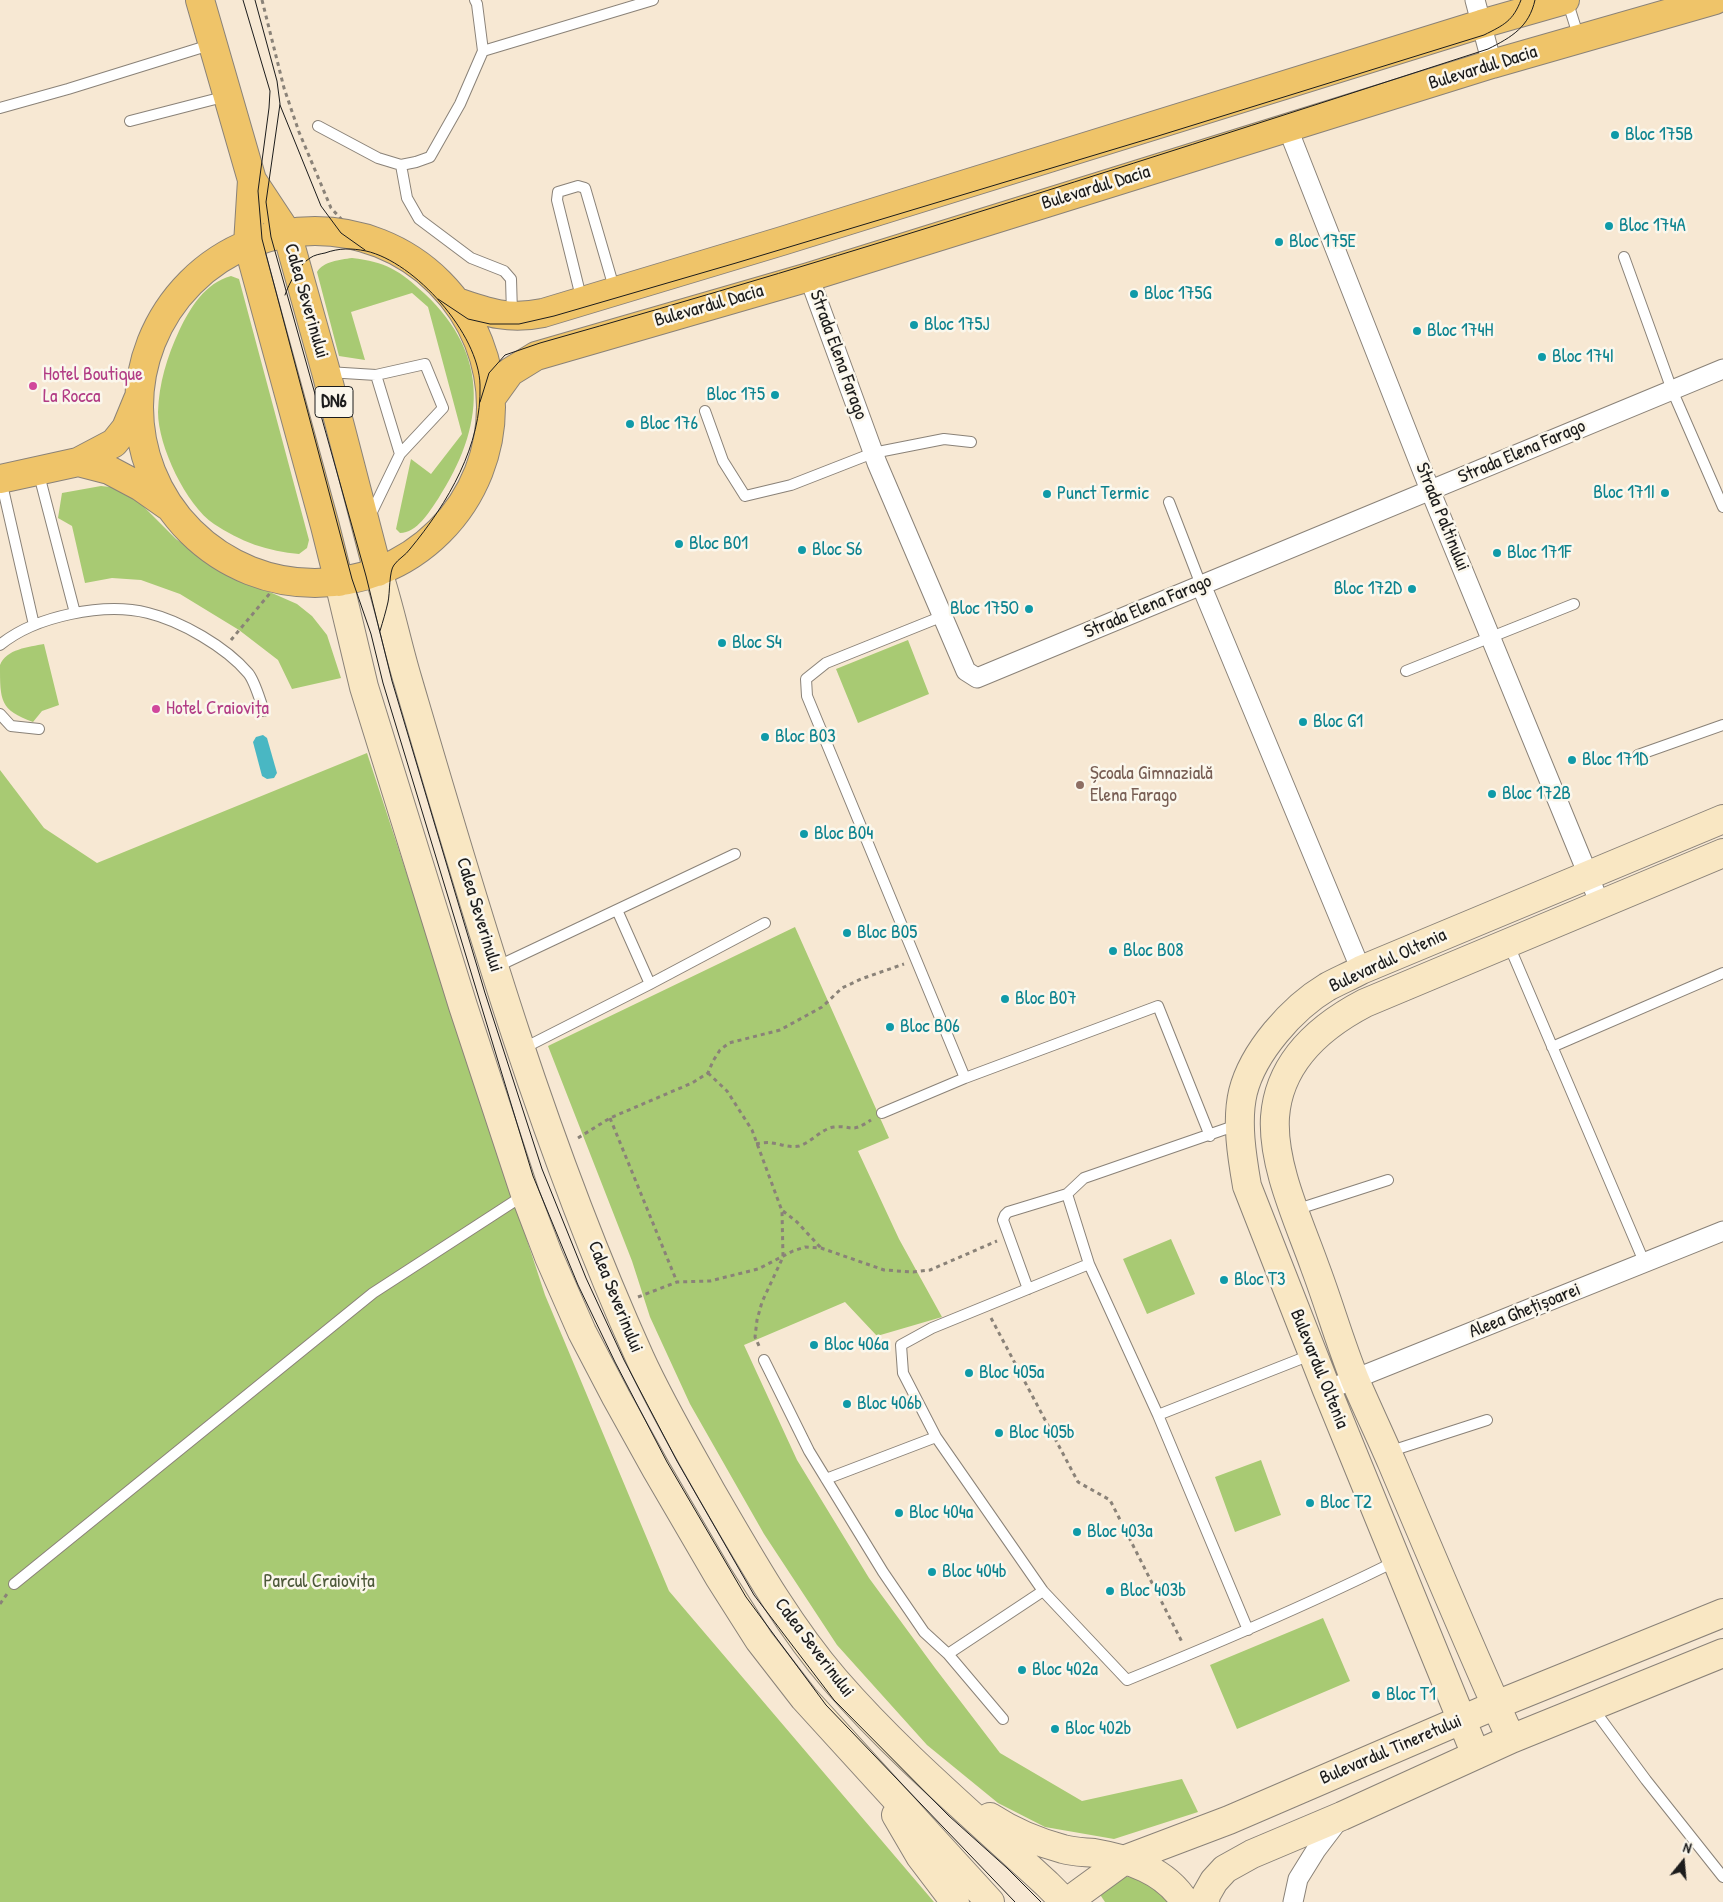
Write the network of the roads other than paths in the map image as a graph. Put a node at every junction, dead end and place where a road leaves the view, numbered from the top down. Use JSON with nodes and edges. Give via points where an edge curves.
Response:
{"nodes":[{"id":1,"x":200,"y":0,"type":"edge"},
{"id":2,"x":475,"y":0,"type":"edge"},
{"id":3,"x":653,"y":0,"type":"edge"},
{"id":4,"x":1566,"y":0,"type":"edge"},
{"id":5,"x":1715,"y":0,"type":"edge"},
{"id":6,"x":1478,"y":12,"type":"edge"},
{"id":7,"x":1579,"y":39,"type":"junction"},
{"id":8,"x":214,"y":44,"type":"junction"},
{"id":9,"x":483,"y":51,"type":"junction"},
{"id":10,"x":1492,"y":64,"type":"junction"},
{"id":11,"x":228,"y":96,"type":"junction"},
{"id":12,"x":0,"y":108,"type":"edge"},
{"id":13,"x":130,"y":122,"type":"dead end"},
{"id":14,"x":318,"y":126,"type":"dead end"},
{"id":15,"x":1288,"y":129,"type":"junction"},
{"id":16,"x":401,"y":165,"type":"junction"},
{"id":17,"x":252,"y":180,"type":"junction"},
{"id":18,"x":287,"y":233,"type":"junction"},
{"id":19,"x":248,"y":244,"type":"junction"},
{"id":20,"x":1624,"y":258,"type":"dead end"},
{"id":21,"x":809,"y":277,"type":"junction"},
{"id":22,"x":616,"y":292,"type":"junction"},
{"id":23,"x":582,"y":301,"type":"junction"},
{"id":24,"x":457,"y":302,"type":"junction"},
{"id":25,"x":512,"y":317,"type":"junction"},
{"id":26,"x":1723,"y":369,"type":"edge"},
{"id":27,"x":326,"y":372,"type":"junction"},
{"id":28,"x":376,"y":375,"type":"junction"},
{"id":29,"x":1672,"y":390,"type":"junction"},
{"id":30,"x":139,"y":395,"type":"junction"},
{"id":31,"x":492,"y":397,"type":"junction"},
{"id":32,"x":706,"y":411,"type":"dead end"},
{"id":33,"x":972,"y":442,"type":"dead end"},
{"id":34,"x":873,"y":453,"type":"junction"},
{"id":35,"x":400,"y":454,"type":"junction"},
{"id":36,"x":78,"y":462,"type":"junction"},
{"id":37,"x":38,"y":470,"type":"junction"},
{"id":38,"x":0,"y":479,"type":"edge"},
{"id":39,"x":1430,"y":490,"type":"junction"},
{"id":40,"x":1169,"y":502,"type":"dead end"},
{"id":41,"x":1723,"y":507,"type":"edge"},
{"id":42,"x":171,"y":508,"type":"junction"},
{"id":43,"x":366,"y":524,"type":"junction"},
{"id":44,"x":378,"y":572,"type":"junction"},
{"id":45,"x":339,"y":582,"type":"junction"},
{"id":46,"x":1201,"y":585,"type":"junction"},
{"id":47,"x":1574,"y":604,"type":"dead end"},
{"id":48,"x":74,"y":613,"type":"junction"},
{"id":49,"x":942,"y":616,"type":"junction"},
{"id":50,"x":34,"y":625,"type":"junction"},
{"id":51,"x":1492,"y":638,"type":"junction"},
{"id":52,"x":0,"y":645,"type":"edge"},
{"id":53,"x":1406,"y":671,"type":"dead end"},
{"id":54,"x":264,"y":711,"type":"dead end"},
{"id":55,"x":0,"y":714,"type":"edge"},
{"id":56,"x":1723,"y":725,"type":"edge"},
{"id":57,"x":39,"y":729,"type":"dead end"},
{"id":58,"x":1638,"y":755,"type":"dead end"},
{"id":59,"x":1723,"y":820,"type":"edge"},
{"id":60,"x":1723,"y":853,"type":"edge"},
{"id":61,"x":735,"y":854,"type":"dead end"},
{"id":62,"x":1588,"y":875,"type":"junction"},
{"id":63,"x":1600,"y":904,"type":"junction"},
{"id":64,"x":617,"y":910,"type":"junction"},
{"id":65,"x":765,"y":923,"type":"dead end"},
{"id":66,"x":1508,"y":943,"type":"junction"},
{"id":67,"x":495,"y":968,"type":"junction"},
{"id":68,"x":1361,"y":970,"type":"junction"},
{"id":69,"x":1723,"y":973,"type":"edge"},
{"id":70,"x":650,"y":984,"type":"junction"},
{"id":71,"x":1277,"y":1031,"type":"junction"},
{"id":72,"x":1552,"y":1047,"type":"junction"},
{"id":73,"x":521,"y":1049,"type":"junction"},
{"id":74,"x":1300,"y":1052,"type":"junction"},
{"id":75,"x":965,"y":1078,"type":"junction"},
{"id":76,"x":882,"y":1113,"type":"road end"},
{"id":77,"x":1241,"y":1124,"type":"junction"},
{"id":78,"x":1210,"y":1136,"type":"junction"},
{"id":79,"x":1388,"y":1180,"type":"dead end"},
{"id":80,"x":525,"y":1194,"type":"junction"},
{"id":81,"x":1067,"y":1194,"type":"junction"},
{"id":82,"x":1295,"y":1210,"type":"junction"},
{"id":83,"x":1723,"y":1231,"type":"edge"},
{"id":84,"x":1089,"y":1264,"type":"junction"},
{"id":85,"x":1645,"y":1264,"type":"junction"},
{"id":86,"x":1028,"y":1289,"type":"junction"},
{"id":87,"x":1313,"y":1354,"type":"junction"},
{"id":88,"x":764,"y":1360,"type":"road end"},
{"id":89,"x":1355,"y":1379,"type":"junction"},
{"id":90,"x":1327,"y":1390,"type":"junction"},
{"id":91,"x":1158,"y":1415,"type":"junction"},
{"id":92,"x":1488,"y":1420,"type":"dead end"},
{"id":93,"x":936,"y":1437,"type":"junction"},
{"id":94,"x":1387,"y":1452,"type":"junction"},
{"id":95,"x":826,"y":1479,"type":"junction"},
{"id":96,"x":1396,"y":1560,"type":"junction"},
{"id":97,"x":14,"y":1584,"type":"dead end"},
{"id":98,"x":1043,"y":1591,"type":"junction"},
{"id":99,"x":1723,"y":1612,"type":"edge"},
{"id":100,"x":1248,"y":1630,"type":"junction"},
{"id":101,"x":1723,"y":1652,"type":"edge"},
{"id":102,"x":948,"y":1654,"type":"junction"},
{"id":103,"x":1496,"y":1704,"type":"junction"},
{"id":104,"x":1591,"y":1706,"type":"junction"},
{"id":105,"x":1003,"y":1719,"type":"dead end"},
{"id":106,"x":1462,"y":1719,"type":"junction"},
{"id":107,"x":1511,"y":1739,"type":"junction"},
{"id":108,"x":1476,"y":1755,"type":"junction"},
{"id":109,"x":868,"y":1768,"type":"junction"},
{"id":110,"x":951,"y":1794,"type":"junction"},
{"id":111,"x":1342,"y":1816,"type":"junction"},
{"id":112,"x":1126,"y":1859,"type":"junction"},
{"id":113,"x":1723,"y":1877,"type":"edge"},
{"id":114,"x":955,"y":1902,"type":"edge"},
{"id":115,"x":990,"y":1902,"type":"edge"},
{"id":116,"x":1066,"y":1902,"type":"edge"},
{"id":117,"x":1185,"y":1902,"type":"edge"},
{"id":118,"x":1205,"y":1902,"type":"edge"},
{"id":119,"x":1293,"y":1902,"type":"edge"}],
"edges":[{"from":1,"to":8,"type":"main road","name":"Calea Severinului","number":"DN6"},
{"from":2,"to":9,"type":"lane"},
{"from":3,"to":9,"type":"lane"},
{"from":4,"to":6,"type":"main road"},
{"from":4,"to":7,"type":"lane"},
{"from":5,"to":7,"type":"main road","name":"Bulevardul Dacia"},
{"from":6,"to":10,"type":"street"},
{"from":6,"to":22,"type":"main road"},
{"from":7,"to":10,"type":"main road","name":"Bulevardul Dacia"},
{"from":8,"to":11,"type":"main road","name":"Calea Severinului","number":"DN6"},
{"from":8,"to":12,"type":"lane"},
{"from":9,"to":16,"type":"lane","via":[[460,104],[430,157]]},
{"from":10,"to":15,"type":"main road","name":"Bulevardul Dacia"},
{"from":11,"to":13,"type":"lane"},
{"from":11,"to":17,"type":"main road","name":"Calea Severinului","number":"DN6"},
{"from":14,"to":16,"type":"lane","via":[[378,158]]},
{"from":15,"to":21,"type":"main road","name":"Bulevardul Dacia"},
{"from":15,"to":39,"type":"street","name":"Strada Paltinului"},
{"from":16,"to":25,"type":"lane","via":[[407,198],[419,219],[471,258],[504,271],[511,279]]},
{"from":17,"to":18,"type":"main road","name":"Calea Severinului","number":"DN6"},
{"from":17,"to":19,"type":"main road","name":"Calea Severinului","number":"DN6"},
{"from":18,"to":19,"type":"main road","name":"Calea Severinului"},
{"from":18,"to":24,"type":"main road","via":[[341,233],[382,244],[411,259]]},
{"from":18,"to":27,"type":"main road","name":"Calea Severinului","number":"DN6"},
{"from":19,"to":30,"type":"main road","via":[[202,271],[173,303],[153,337],[142,371]]},
{"from":19,"to":45,"type":"main road","name":"Calea Severinului","number":"DN6"},
{"from":20,"to":29,"type":"lane"},
{"from":21,"to":31,"type":"main road","name":"Bulevardul Dacia","via":[[536,356],[510,372]]},
{"from":21,"to":34,"type":"street","name":"Strada Elena Farago"},
{"from":22,"to":23,"type":"main road"},
{"from":22,"to":23,"type":"lane","via":[[585,188],[578,186],[558,192],[556,196]]},
{"from":23,"to":25,"type":"main road","via":[[543,313]]},
{"from":24,"to":25,"type":"main road","via":[[490,314]]},
{"from":24,"to":31,"type":"main road","via":[[476,334],[485,359]]},
{"from":26,"to":29,"type":"street","name":"Strada Elena Farago"},
{"from":27,"to":28,"type":"lane"},
{"from":27,"to":43,"type":"main road","name":"Calea Severinului","number":"DN6"},
{"from":28,"to":35,"type":"lane"},
{"from":28,"to":35,"type":"lane","via":[[426,364],[443,408]]},
{"from":29,"to":39,"type":"street","name":"Strada Elena Farago"},
{"from":29,"to":41,"type":"lane"},
{"from":30,"to":36,"type":"main road","via":[[126,428],[114,443]]},
{"from":30,"to":42,"type":"main road","via":[[142,438],[150,470]]},
{"from":31,"to":44,"type":"main road","via":[[489,438],[478,476],[459,510],[435,537],[411,556]]},
{"from":32,"to":34,"type":"lane","via":[[723,461],[745,496],[791,485]]},
{"from":33,"to":34,"type":"lane","via":[[944,439]]},
{"from":34,"to":49,"type":"street","name":"Strada Elena Farago"},
{"from":35,"to":43,"type":"lane"},
{"from":36,"to":37,"type":"main road"},
{"from":36,"to":42,"type":"main road","via":[[109,470]]},
{"from":37,"to":38,"type":"main road"},
{"from":37,"to":48,"type":"lane"},
{"from":38,"to":50,"type":"lane"},
{"from":39,"to":46,"type":"street","name":"Strada Elena Farago"},
{"from":39,"to":51,"type":"street","name":"Strada Paltinului"},
{"from":40,"to":46,"type":"lane"},
{"from":42,"to":45,"type":"main road","via":[[189,530],[238,565],[271,578],[307,583]]},
{"from":43,"to":44,"type":"main road","name":"Calea Severinului","number":"DN6"},
{"from":44,"to":45,"type":"main road"},
{"from":44,"to":67,"type":"main road","name":"Calea Severinului","number":"DN6"},
{"from":45,"to":80,"type":"main road","name":"Calea Severinului","number":"DN6","via":[[367,697]]},
{"from":46,"to":49,"type":"street","name":"Strada Elena Farago","via":[[977,678],[966,671]]},
{"from":46,"to":68,"type":"street"},
{"from":47,"to":51,"type":"lane"},
{"from":48,"to":50,"type":"lane"},
{"from":48,"to":54,"type":"lane","via":[[118,609],[148,613],[185,627],[223,650],[249,674]]},
{"from":49,"to":75,"type":"lane","via":[[826,663],[806,678],[807,696]]},
{"from":50,"to":52,"type":"lane"},
{"from":51,"to":53,"type":"lane"},
{"from":51,"to":62,"type":"street","name":"Strada Paltinului"},
{"from":55,"to":57,"type":"lane","via":[[11,726]]},
{"from":56,"to":58,"type":"lane"},
{"from":59,"to":62,"type":"main road","name":"Bulevardul Oltenia"},
{"from":60,"to":63,"type":"main road","name":"Bulevardul Oltenia"},
{"from":61,"to":64,"type":"lane"},
{"from":62,"to":63,"type":"street","name":"Strada Paltinului"},
{"from":62,"to":68,"type":"main road","name":"Bulevardul Oltenia"},
{"from":63,"to":66,"type":"main road","name":"Bulevardul Oltenia"},
{"from":64,"to":67,"type":"lane"},
{"from":64,"to":70,"type":"lane"},
{"from":65,"to":70,"type":"lane"},
{"from":66,"to":72,"type":"lane"},
{"from":66,"to":74,"type":"main road","name":"Bulevardul Oltenia","via":[[1341,1015]]},
{"from":67,"to":73,"type":"main road","name":"Calea Severinului","number":"DN6"},
{"from":68,"to":71,"type":"main road","name":"Bulevardul Oltenia","via":[[1326,988]]},
{"from":69,"to":72,"type":"lane"},
{"from":70,"to":73,"type":"lane"},
{"from":71,"to":74,"type":"main road"},
{"from":71,"to":77,"type":"main road","name":"Bulevardul Oltenia","via":[[1256,1059],[1243,1092]]},
{"from":72,"to":85,"type":"lane"},
{"from":73,"to":110,"type":"main road","name":"Calea Severinului","number":"DN6","via":[[558,1155],[642,1361],[746,1552],[788,1617],[840,1685],[879,1727]]},
{"from":74,"to":82,"type":"main road","name":"Bulevardul Oltenia","via":[[1288,1069],[1275,1117],[1279,1166]]},
{"from":75,"to":76,"type":"lane"},
{"from":75,"to":78,"type":"lane","via":[[1158,1006]]},
{"from":77,"to":78,"type":"lane"},
{"from":77,"to":87,"type":"main road","name":"Bulevardul Oltenia","via":[[1247,1186]]},
{"from":78,"to":81,"type":"lane","via":[[1084,1178]]},
{"from":79,"to":82,"type":"lane"},
{"from":80,"to":97,"type":"lane","via":[[373,1293]]},
{"from":80,"to":109,"type":"main road","name":"Calea Severinului","number":"DN6","via":[[549,1257],[616,1397],[720,1577],[759,1640],[804,1698]]},
{"from":81,"to":84,"type":"lane"},
{"from":81,"to":86,"type":"lane","via":[[1005,1215],[1003,1220]]},
{"from":82,"to":89,"type":"main road","name":"Bulevardul Oltenia"},
{"from":83,"to":85,"type":"street","name":"Aleea Ghețișoarei"},
{"from":84,"to":86,"type":"lane"},
{"from":84,"to":91,"type":"lane"},
{"from":85,"to":89,"type":"street","name":"Aleea Ghețișoarei"},
{"from":86,"to":93,"type":"lane","via":[[901,1344],[903,1373]]},
{"from":87,"to":90,"type":"main road","name":"Bulevardul Oltenia"},
{"from":87,"to":91,"type":"lane"},
{"from":88,"to":95,"type":"lane"},
{"from":89,"to":90,"type":"street","name":"Aleea Ghețișoarei"},
{"from":89,"to":94,"type":"main road","name":"Bulevardul Oltenia"},
{"from":90,"to":96,"type":"main road","name":"Bulevardul Oltenia"},
{"from":91,"to":100,"type":"lane"},
{"from":92,"to":94,"type":"lane"},
{"from":93,"to":95,"type":"lane"},
{"from":93,"to":98,"type":"lane"},
{"from":94,"to":103,"type":"main road","name":"Bulevardul Oltenia"},
{"from":95,"to":102,"type":"lane","via":[[924,1632]]},
{"from":96,"to":100,"type":"lane"},
{"from":96,"to":106,"type":"main road","name":"Bulevardul Oltenia"},
{"from":98,"to":100,"type":"lane","via":[[1127,1680]]},
{"from":98,"to":102,"type":"lane"},
{"from":99,"to":103,"type":"main road","name":"Bulevardul Tineretului"},
{"from":101,"to":104,"type":"main road","name":"Bulevardul Tineretului"},
{"from":102,"to":105,"type":"lane"},
{"from":103,"to":106,"type":"main road","name":"Bulevardul Tineretului"},
{"from":103,"to":107,"type":"main road","name":"Bulevardul Oltenia"},
{"from":104,"to":107,"type":"main road","name":"Bulevardul Tineretului"},
{"from":104,"to":113,"type":"lane"},
{"from":106,"to":108,"type":"main road","name":"Bulevardul Oltenia"},
{"from":106,"to":112,"type":"main road","name":"Bulevardul Tineretului","via":[[1229,1820]]},
{"from":107,"to":108,"type":"main road","name":"Bulevardul Tineretului"},
{"from":108,"to":111,"type":"main road","name":"Bulevardul Tineretului"},
{"from":109,"to":114,"type":"main road","via":[[920,1856]]},
{"from":109,"to":115,"type":"main road","name":"Calea Severinului","number":"DN6"},
{"from":110,"to":112,"type":"main road","via":[[1035,1840],[1066,1850]]},
{"from":110,"to":116,"type":"main road","name":"Calea Severinului","number":"DN6"},
{"from":111,"to":118,"type":"main road","name":"Bulevardul Tineretului","via":[[1252,1854],[1225,1869],[1214,1881]]},
{"from":111,"to":119,"type":"street","via":[[1298,1879]]},
{"from":112,"to":116,"type":"main road","name":"Bulevardul Tineretului"},
{"from":112,"to":117,"type":"main road","via":[[1161,1876]]}]}
